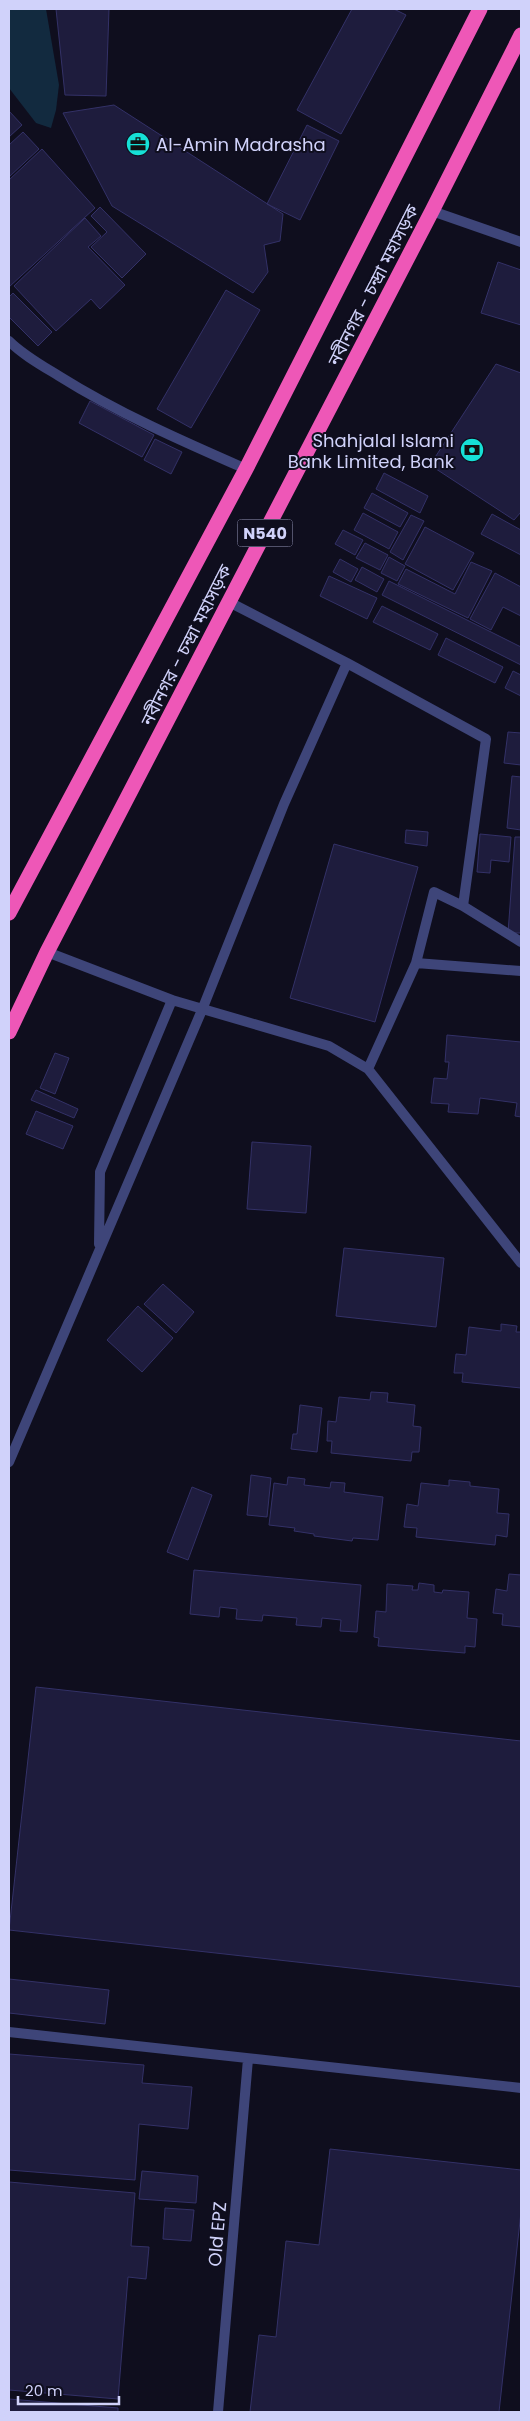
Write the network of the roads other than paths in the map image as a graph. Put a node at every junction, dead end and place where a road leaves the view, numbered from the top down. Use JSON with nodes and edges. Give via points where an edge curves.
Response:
{"nodes":[{"id":1,"x":480,"y":9,"type":"edge"},
{"id":2,"x":521,"y":35,"type":"edge"},
{"id":3,"x":432,"y":211,"type":"junction"},
{"id":4,"x":521,"y":242,"type":"edge"},
{"id":5,"x":9,"y":341,"type":"edge"},
{"id":6,"x":246,"y":469,"type":"junction"},
{"id":7,"x":229,"y":602,"type":"junction"},
{"id":8,"x":347,"y":663,"type":"junction"},
{"id":9,"x":463,"y":906,"type":"junction"},
{"id":10,"x":9,"y":913,"type":"edge"},
{"id":11,"x":521,"y":942,"type":"edge"},
{"id":12,"x":47,"y":952,"type":"junction"},
{"id":13,"x":416,"y":963,"type":"junction"},
{"id":14,"x":521,"y":971,"type":"edge"},
{"id":15,"x":172,"y":1000,"type":"junction"},
{"id":16,"x":202,"y":1010,"type":"junction"},
{"id":17,"x":9,"y":1032,"type":"edge"},
{"id":18,"x":368,"y":1069,"type":"junction"},
{"id":19,"x":99,"y":1250,"type":"junction"},
{"id":20,"x":521,"y":1263,"type":"edge"},
{"id":21,"x":9,"y":1462,"type":"edge"},
{"id":22,"x":9,"y":2032,"type":"edge"},
{"id":23,"x":248,"y":2059,"type":"junction"},
{"id":24,"x":521,"y":2088,"type":"edge"},
{"id":25,"x":218,"y":2412,"type":"edge"}],
"edges":[{"from":1,"to":6,"type":"highway","name":"নবীনগর - চন্দ্রা মহাসড়ক","number":"N540"},
{"from":2,"to":3,"type":"highway","name":"নবীনগর - চন্দ্রা মহাসড়ক","number":"N540"},
{"from":3,"to":4,"type":"street"},
{"from":3,"to":7,"type":"highway","name":"নবীনগর - চন্দ্রা মহাসড়ক","number":"N540"},
{"from":5,"to":6,"type":"street","via":[[19,351],[88,395],[166,435]]},
{"from":6,"to":10,"type":"highway","name":"নবীনগর - চন্দ্রা মহাসড়ক","number":"N540"},
{"from":7,"to":8,"type":"street"},
{"from":7,"to":12,"type":"highway","name":"নবীনগর - চন্দ্রা মহাসড়ক","number":"N540"},
{"from":8,"to":9,"type":"street","via":[[486,739]]},
{"from":8,"to":16,"type":"street","via":[[284,804]]},
{"from":9,"to":11,"type":"street"},
{"from":9,"to":13,"type":"street","via":[[434,892]]},
{"from":12,"to":15,"type":"street"},
{"from":12,"to":17,"type":"highway","name":"নবীনগর - চন্দ্রা মহাসড়ক","number":"N540"},
{"from":13,"to":14,"type":"street"},
{"from":13,"to":18,"type":"street"},
{"from":15,"to":16,"type":"street"},
{"from":15,"to":19,"type":"street","via":[[100,1172]]},
{"from":16,"to":18,"type":"street","via":[[329,1046]]},
{"from":16,"to":19,"type":"street"},
{"from":18,"to":20,"type":"street"},
{"from":19,"to":21,"type":"street"},
{"from":22,"to":23,"type":"street"},
{"from":23,"to":24,"type":"street"},
{"from":23,"to":25,"type":"street","name":"Old EPZ"}]}
